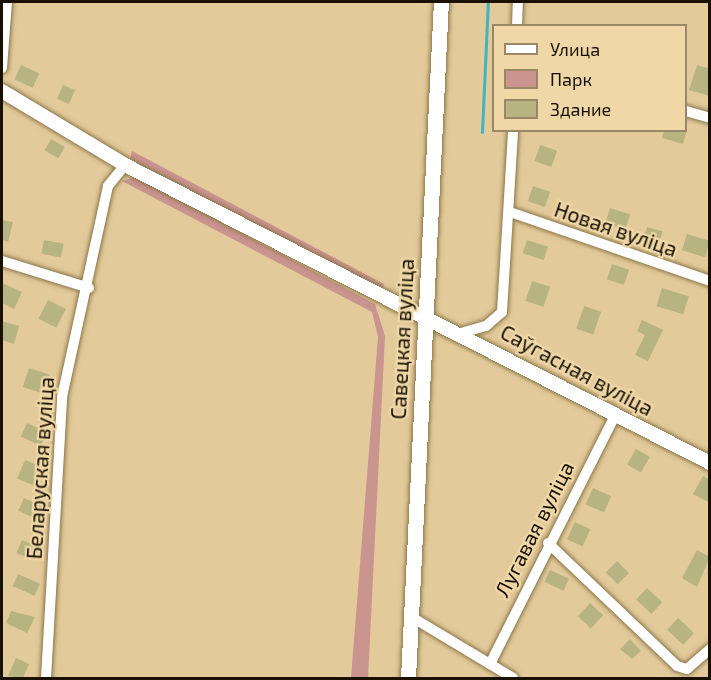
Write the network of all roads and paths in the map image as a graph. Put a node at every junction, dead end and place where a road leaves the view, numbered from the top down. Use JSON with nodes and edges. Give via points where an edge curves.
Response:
{"nodes":[{"id":1,"x":8,"y":2,"type":"edge"},
{"id":2,"x":441,"y":2,"type":"edge"},
{"id":3,"x":518,"y":2,"type":"edge"},
{"id":4,"x":517,"y":24,"type":"edge"},
{"id":5,"x":2,"y":68,"type":"edge"},
{"id":6,"x":2,"y":91,"type":"edge"},
{"id":7,"x":687,"y":111,"type":"edge"},
{"id":8,"x":710,"y":118,"type":"edge"},
{"id":9,"x":513,"y":132,"type":"edge"},
{"id":10,"x":125,"y":165,"type":"junction"},
{"id":11,"x":510,"y":212,"type":"junction"},
{"id":12,"x":2,"y":261,"type":"edge"},
{"id":13,"x":710,"y":281,"type":"edge"},
{"id":14,"x":89,"y":288,"type":"junction"},
{"id":15,"x":424,"y":318,"type":"junction"},
{"id":16,"x":461,"y":333,"type":"junction"},
{"id":17,"x":616,"y":414,"type":"junction"},
{"id":18,"x":710,"y":463,"type":"edge"},
{"id":19,"x":548,"y":543,"type":"junction"},
{"id":20,"x":410,"y":616,"type":"junction"},
{"id":21,"x":710,"y":649,"type":"edge"},
{"id":22,"x":493,"y":665,"type":"junction"},
{"id":23,"x":46,"y":678,"type":"edge"},
{"id":24,"x":408,"y":678,"type":"edge"},
{"id":25,"x":489,"y":678,"type":"edge"},
{"id":26,"x":513,"y":678,"type":"edge"}],
"edges":[{"from":1,"to":5,"type":"street"},
{"from":2,"to":15,"type":"main road","name":"Савецкая вуліца"},
{"from":3,"to":4,"type":"street"},
{"from":6,"to":10,"type":"street","name":"Саўгасная вуліца"},
{"from":7,"to":8,"type":"street"},
{"from":9,"to":11,"type":"street"},
{"from":10,"to":14,"type":"street","name":"Беларуская вуліца","via":[[108,186]]},
{"from":10,"to":15,"type":"street","name":"Саўгасная вуліца"},
{"from":11,"to":13,"type":"street","name":"Новая вуліца"},
{"from":11,"to":16,"type":"street","via":[[502,312],[486,326]]},
{"from":12,"to":14,"type":"street"},
{"from":14,"to":23,"type":"street","name":"Беларуская вуліца","via":[[62,397]]},
{"from":15,"to":16,"type":"street","name":"Саўгасная вуліца"},
{"from":15,"to":20,"type":"main road","name":"Савецкая вуліца"},
{"from":16,"to":17,"type":"street","name":"Саўгасная вуліца"},
{"from":17,"to":18,"type":"street","name":"Саўгасная вуліца"},
{"from":17,"to":19,"type":"street","name":"Лугавая вуліца"},
{"from":19,"to":21,"type":"street","via":[[677,666],[687,669]]},
{"from":19,"to":22,"type":"street","name":"Лугавая вуліца"},
{"from":20,"to":22,"type":"street"},
{"from":20,"to":24,"type":"main road","name":"Савецкая вуліца"},
{"from":22,"to":25,"type":"street","name":"Лугавая вуліца"},
{"from":22,"to":26,"type":"street"}]}
